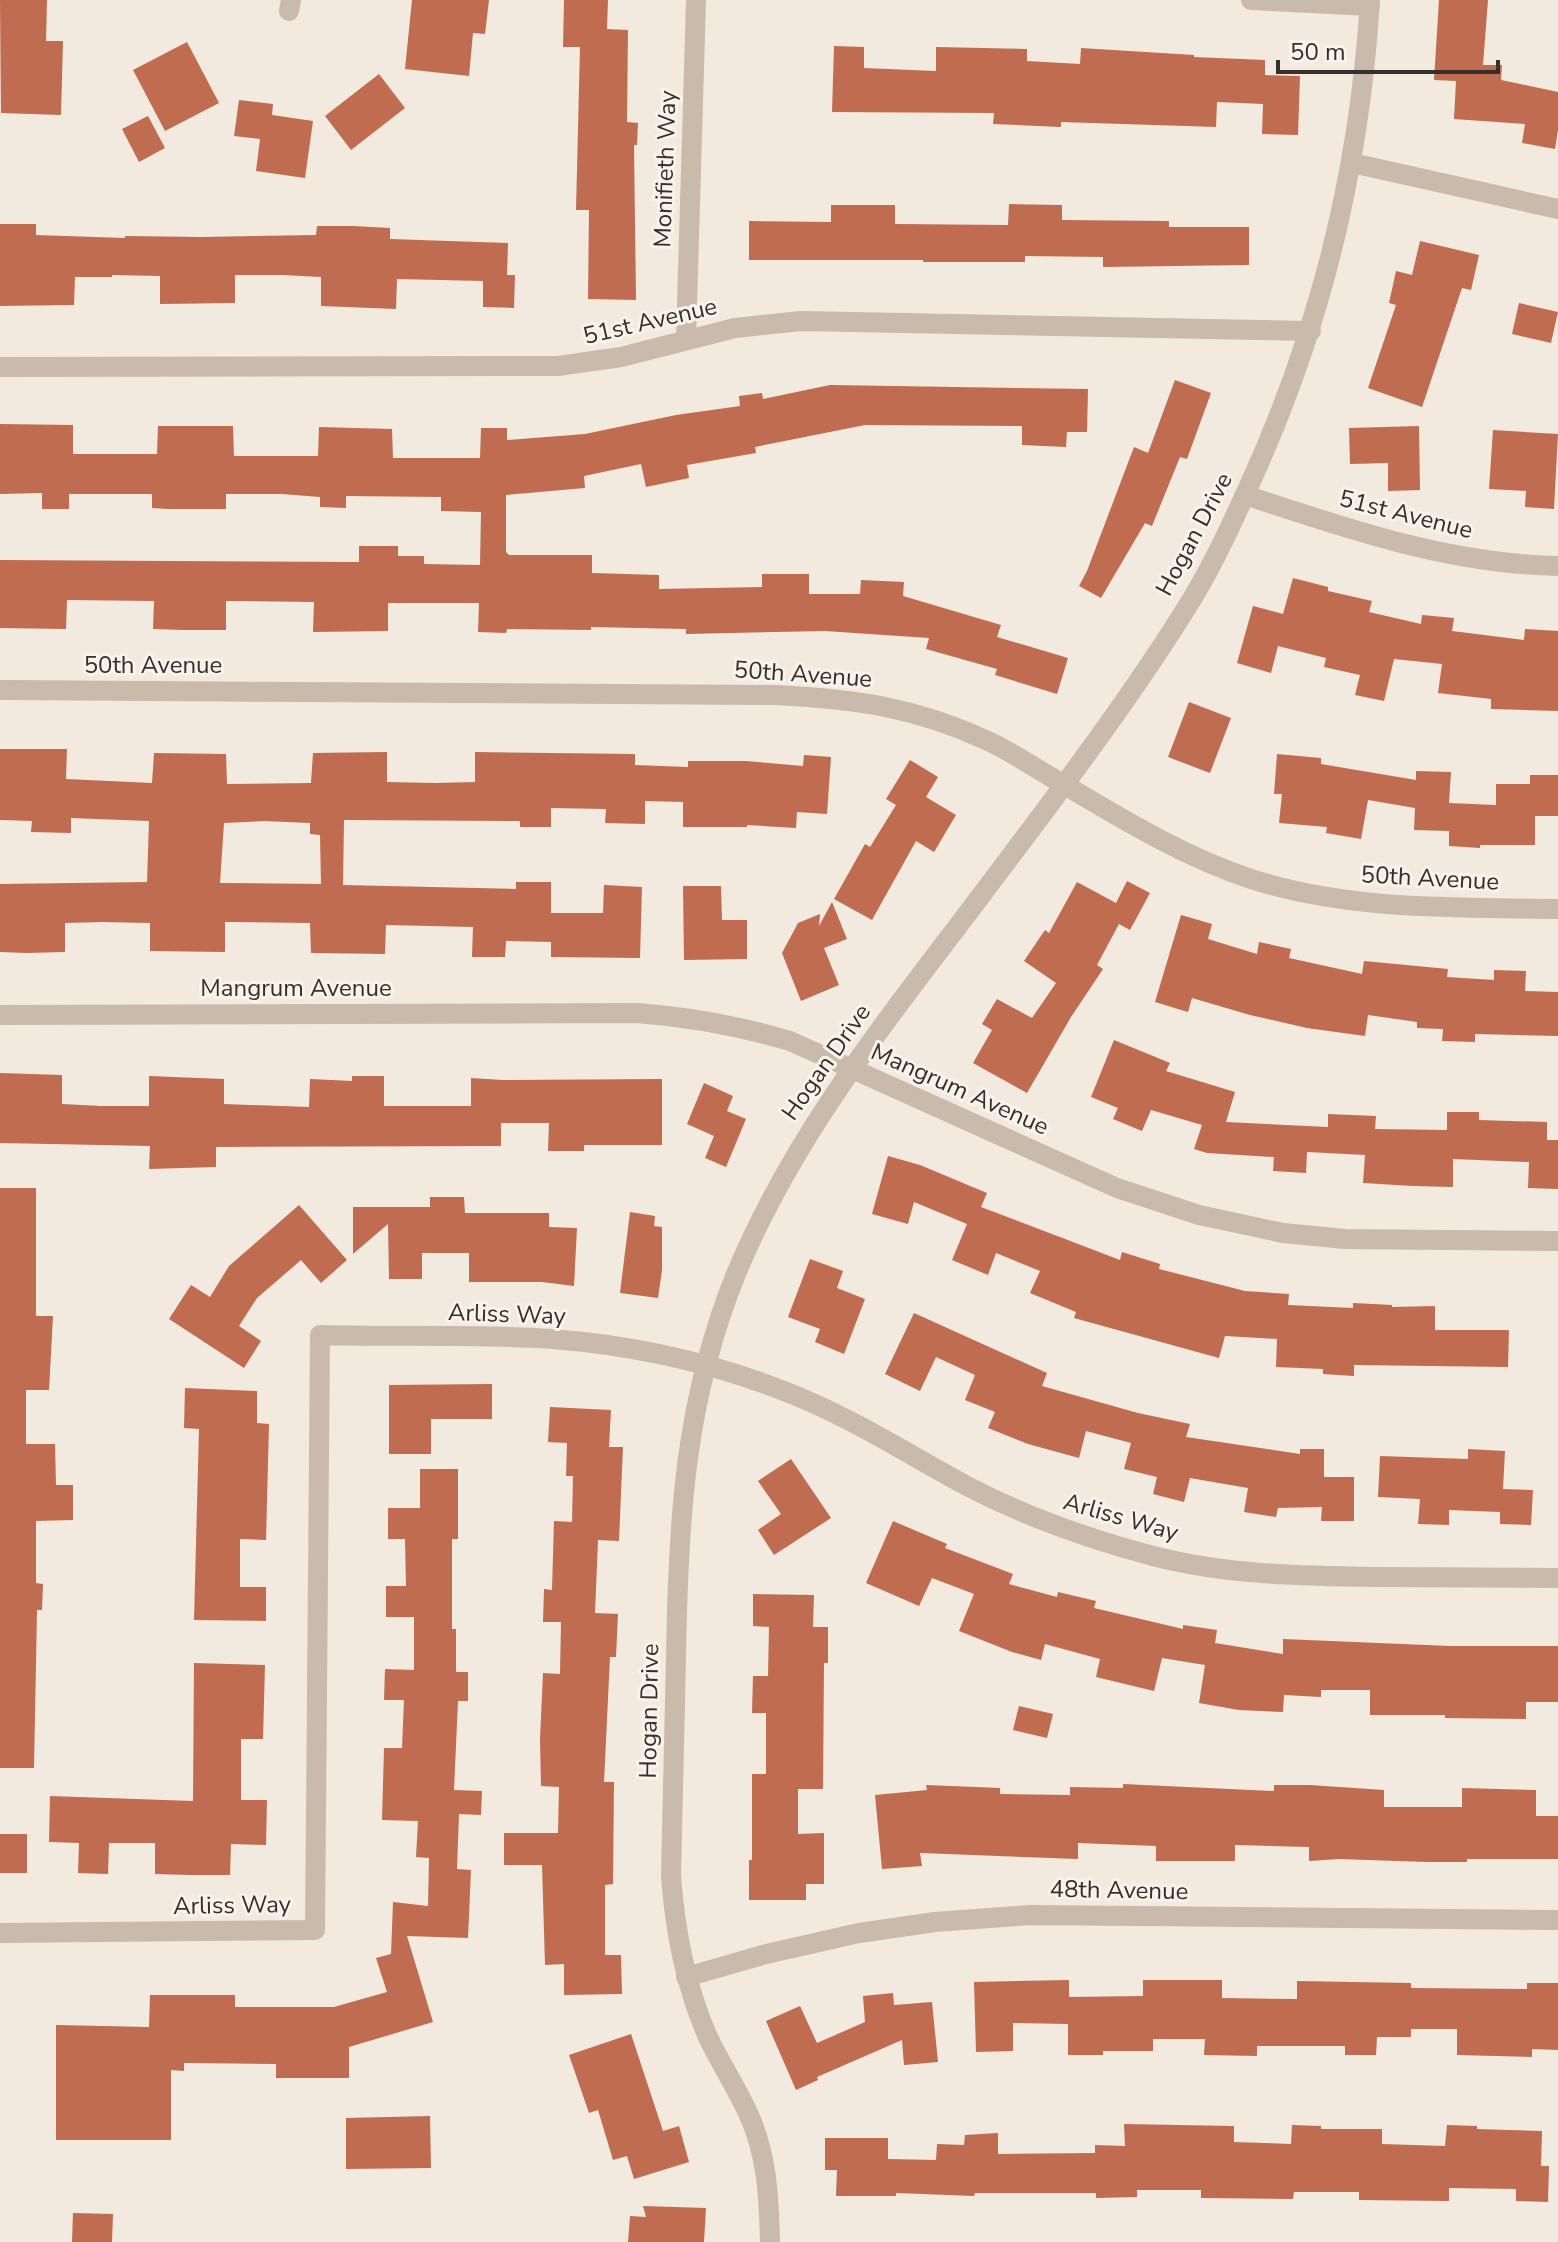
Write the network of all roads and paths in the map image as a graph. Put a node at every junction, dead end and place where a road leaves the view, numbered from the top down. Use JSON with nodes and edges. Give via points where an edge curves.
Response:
{"nodes":[{"id":1,"x":696,"y":0,"type":"edge"},
{"id":2,"x":1251,"y":0,"type":"edge"},
{"id":3,"x":1370,"y":3,"type":"edge"},
{"id":4,"x":1352,"y":163,"type":"junction"},
{"id":5,"x":1558,"y":209,"type":"edge"},
{"id":6,"x":1311,"y":331,"type":"junction"},
{"id":7,"x":686,"y":339,"type":"junction"},
{"id":8,"x":0,"y":367,"type":"edge"},
{"id":9,"x":1245,"y":495,"type":"junction"},
{"id":10,"x":1558,"y":566,"type":"edge"},
{"id":11,"x":0,"y":690,"type":"edge"},
{"id":12,"x":1064,"y":785,"type":"junction"},
{"id":13,"x":1558,"y":909,"type":"edge"},
{"id":14,"x":0,"y":1015,"type":"edge"},
{"id":15,"x":852,"y":1068,"type":"junction"},
{"id":16,"x":1558,"y":1241,"type":"edge"},
{"id":17,"x":706,"y":1365,"type":"junction"},
{"id":18,"x":1558,"y":1578,"type":"edge"},
{"id":19,"x":1558,"y":1920,"type":"edge"},
{"id":20,"x":0,"y":1933,"type":"edge"},
{"id":21,"x":686,"y":1977,"type":"junction"},
{"id":22,"x":770,"y":2242,"type":"edge"}],
"edges":[{"from":1,"to":7,"type":"street","name":"Monifieth Way"},
{"from":2,"to":3,"type":"street"},
{"from":3,"to":4,"type":"street","name":"Hogan Drive"},
{"from":4,"to":5,"type":"street"},
{"from":4,"to":6,"type":"street","name":"Hogan Drive"},
{"from":6,"to":7,"type":"street","name":"51st Avenue","via":[[801,321]]},
{"from":6,"to":9,"type":"street","name":"Hogan Drive"},
{"from":7,"to":8,"type":"street","name":"51st Avenue","via":[[621,357],[558,366]]},
{"from":9,"to":10,"type":"street","name":"51st Avenue","via":[[1397,543]]},
{"from":9,"to":12,"type":"street","name":"Hogan Drive","via":[[1193,597]]},
{"from":11,"to":12,"type":"street","name":"50th Avenue","via":[[824,697],[910,711],[955,727]]},
{"from":12,"to":13,"type":"street","name":"50th Avenue","via":[[1183,853],[1251,879],[1322,897],[1394,906]]},
{"from":12,"to":15,"type":"street","name":"Hogan Drive"},
{"from":14,"to":15,"type":"street","name":"Mangrum Avenue","via":[[652,1014],[737,1025]]},
{"from":15,"to":16,"type":"street","name":"Mangrum Avenue","via":[[1117,1188],[1199,1215],[1283,1233],[1345,1239]]},
{"from":15,"to":17,"type":"street","name":"Hogan Drive","via":[[764,1211],[734,1278]]},
{"from":17,"to":18,"type":"street","name":"Arliss Way","via":[[860,1425],[1029,1515],[1157,1557],[1292,1576]]},
{"from":17,"to":20,"type":"street","name":"Arliss Way","via":[[551,1339],[320,1335],[315,1930]]},
{"from":17,"to":21,"type":"street","name":"Hogan Drive","via":[[687,1449],[678,1538],[671,1876]]},
{"from":19,"to":21,"type":"street","name":"48th Avenue","via":[[1030,1915],[859,1933]]},
{"from":21,"to":22,"type":"street","name":"Hogan Drive","via":[[707,2035],[749,2114],[762,2155]]}]}
